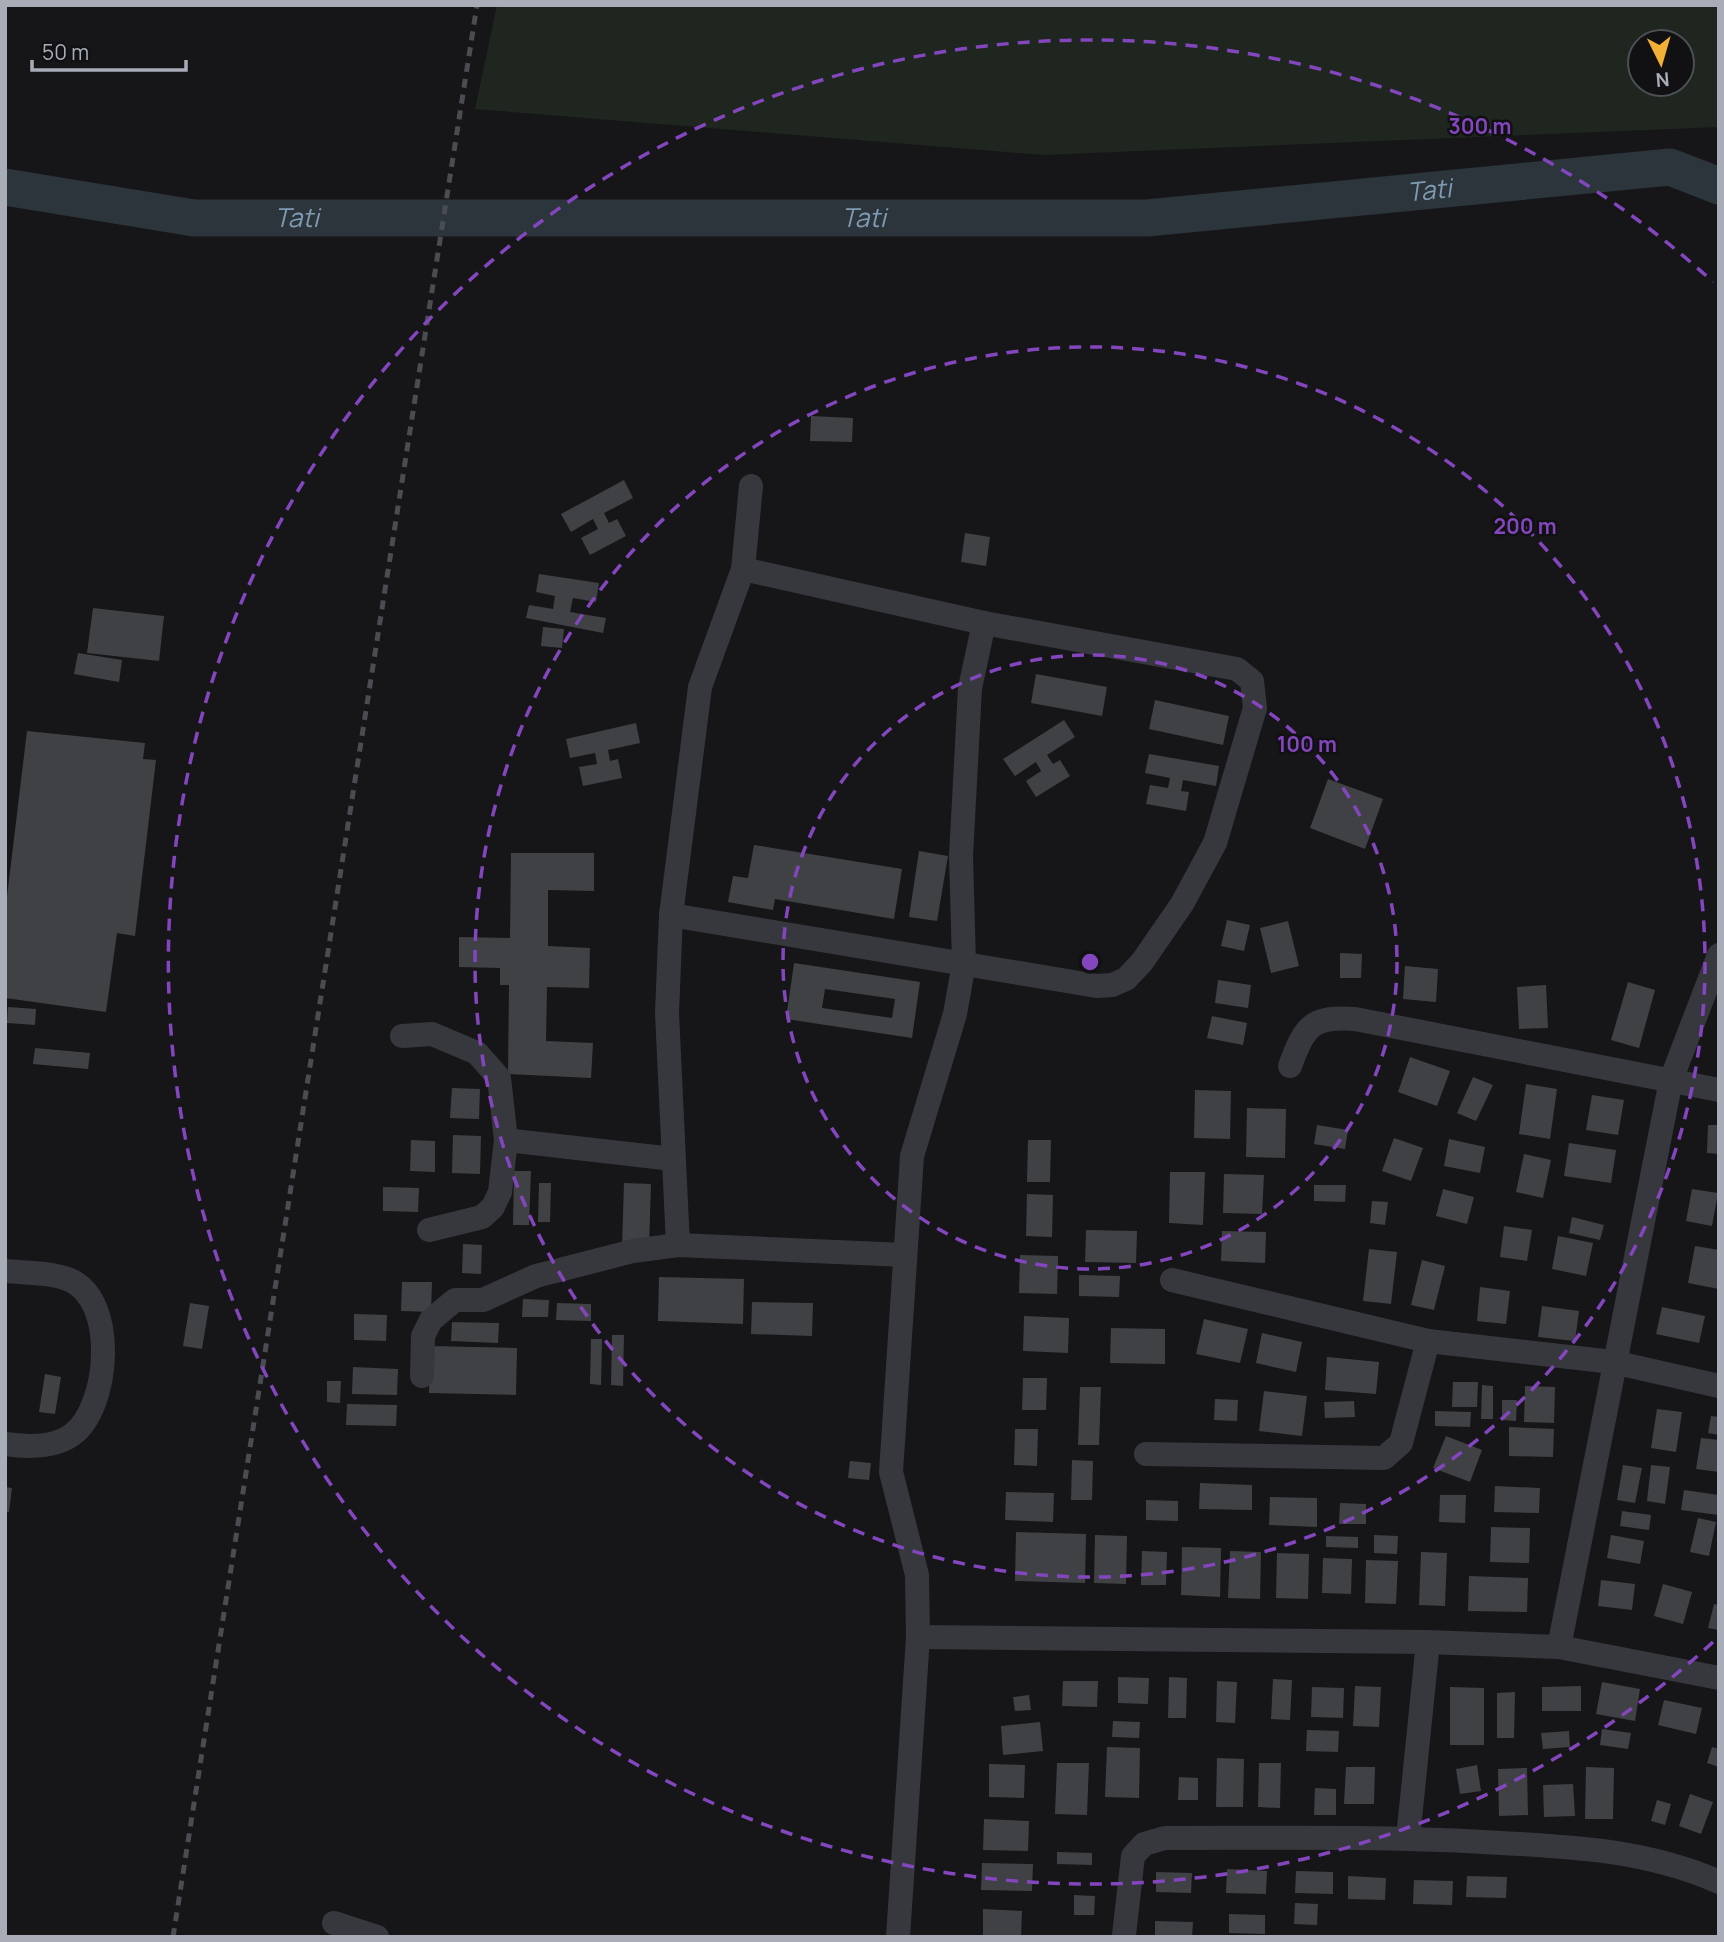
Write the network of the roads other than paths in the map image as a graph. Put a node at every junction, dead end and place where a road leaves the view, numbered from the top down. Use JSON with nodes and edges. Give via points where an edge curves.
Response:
{"nodes":[{"id":1,"x":751,"y":486,"type":"dead end"},
{"id":2,"x":743,"y":569,"type":"junction"},
{"id":3,"x":984,"y":623,"type":"junction"},
{"id":4,"x":671,"y":915,"type":"junction"},
{"id":5,"x":1719,"y":955,"type":"edge"},
{"id":6,"x":964,"y":963,"type":"junction"},
{"id":7,"x":402,"y":1036,"type":"dead end"},
{"id":8,"x":1290,"y":1066,"type":"dead end"},
{"id":9,"x":1671,"y":1080,"type":"junction"},
{"id":10,"x":1719,"y":1090,"type":"edge"},
{"id":11,"x":506,"y":1140,"type":"junction"},
{"id":12,"x":673,"y":1158,"type":"junction"},
{"id":13,"x":429,"y":1230,"type":"dead end"},
{"id":14,"x":678,"y":1245,"type":"junction"},
{"id":15,"x":905,"y":1255,"type":"junction"},
{"id":16,"x":5,"y":1271,"type":"edge"},
{"id":17,"x":1172,"y":1279,"type":"dead end"},
{"id":18,"x":1428,"y":1341,"type":"junction"},
{"id":19,"x":1613,"y":1362,"type":"junction"},
{"id":20,"x":422,"y":1376,"type":"dead end"},
{"id":21,"x":1719,"y":1386,"type":"edge"},
{"id":22,"x":5,"y":1444,"type":"edge"},
{"id":23,"x":1146,"y":1454,"type":"dead end"},
{"id":24,"x":918,"y":1637,"type":"junction"},
{"id":25,"x":1428,"y":1642,"type":"junction"},
{"id":26,"x":1559,"y":1647,"type":"junction"},
{"id":27,"x":1719,"y":1678,"type":"edge"},
{"id":28,"x":1408,"y":1838,"type":"junction"},
{"id":29,"x":1719,"y":1882,"type":"edge"},
{"id":30,"x":334,"y":1923,"type":"dead end"},
{"id":31,"x":1124,"y":1935,"type":"edge"},
{"id":32,"x":377,"y":1937,"type":"edge"},
{"id":33,"x":898,"y":1937,"type":"edge"}],
"edges":[{"from":1,"to":2,"type":"street"},
{"from":2,"to":3,"type":"street"},
{"from":2,"to":4,"type":"street","via":[[700,687]]},
{"from":3,"to":6,"type":"street","via":[[970,688],[961,856]]},
{"from":3,"to":6,"type":"street","via":[[1237,669],[1252,681],[1255,708],[1214,843],[1182,904],[1126,979],[1097,986]]},
{"from":4,"to":6,"type":"street"},
{"from":4,"to":12,"type":"street","via":[[667,1013]]},
{"from":5,"to":9,"type":"street"},
{"from":6,"to":15,"type":"street","via":[[955,1014],[912,1156]]},
{"from":7,"to":11,"type":"street","via":[[432,1034],[477,1053],[499,1078]]},
{"from":8,"to":9,"type":"street","via":[[1299,1040],[1311,1024],[1329,1017]]},
{"from":9,"to":10,"type":"street"},
{"from":9,"to":19,"type":"street"},
{"from":11,"to":12,"type":"street"},
{"from":11,"to":13,"type":"street","via":[[500,1192],[493,1207],[482,1217]]},
{"from":12,"to":14,"type":"street"},
{"from":14,"to":15,"type":"street"},
{"from":14,"to":20,"type":"street","via":[[634,1251],[536,1276],[483,1300],[455,1300],[431,1321],[423,1336]]},
{"from":15,"to":24,"type":"street","via":[[891,1472],[918,1575]]},
{"from":16,"to":22,"type":"street","via":[[48,1275],[85,1291],[100,1316],[104,1341],[103,1368],[89,1414],[74,1434],[52,1444]]},
{"from":17,"to":18,"type":"street"},
{"from":18,"to":19,"type":"street"},
{"from":18,"to":23,"type":"street","via":[[1401,1443],[1384,1458]]},
{"from":19,"to":21,"type":"street"},
{"from":19,"to":26,"type":"street"},
{"from":24,"to":25,"type":"street"},
{"from":24,"to":33,"type":"street"},
{"from":25,"to":26,"type":"street"},
{"from":25,"to":28,"type":"street"},
{"from":26,"to":27,"type":"street"},
{"from":28,"to":29,"type":"street","via":[[1565,1846],[1646,1858]]},
{"from":28,"to":31,"type":"street","via":[[1165,1838],[1144,1844],[1133,1856]]},
{"from":30,"to":32,"type":"street"}]}
